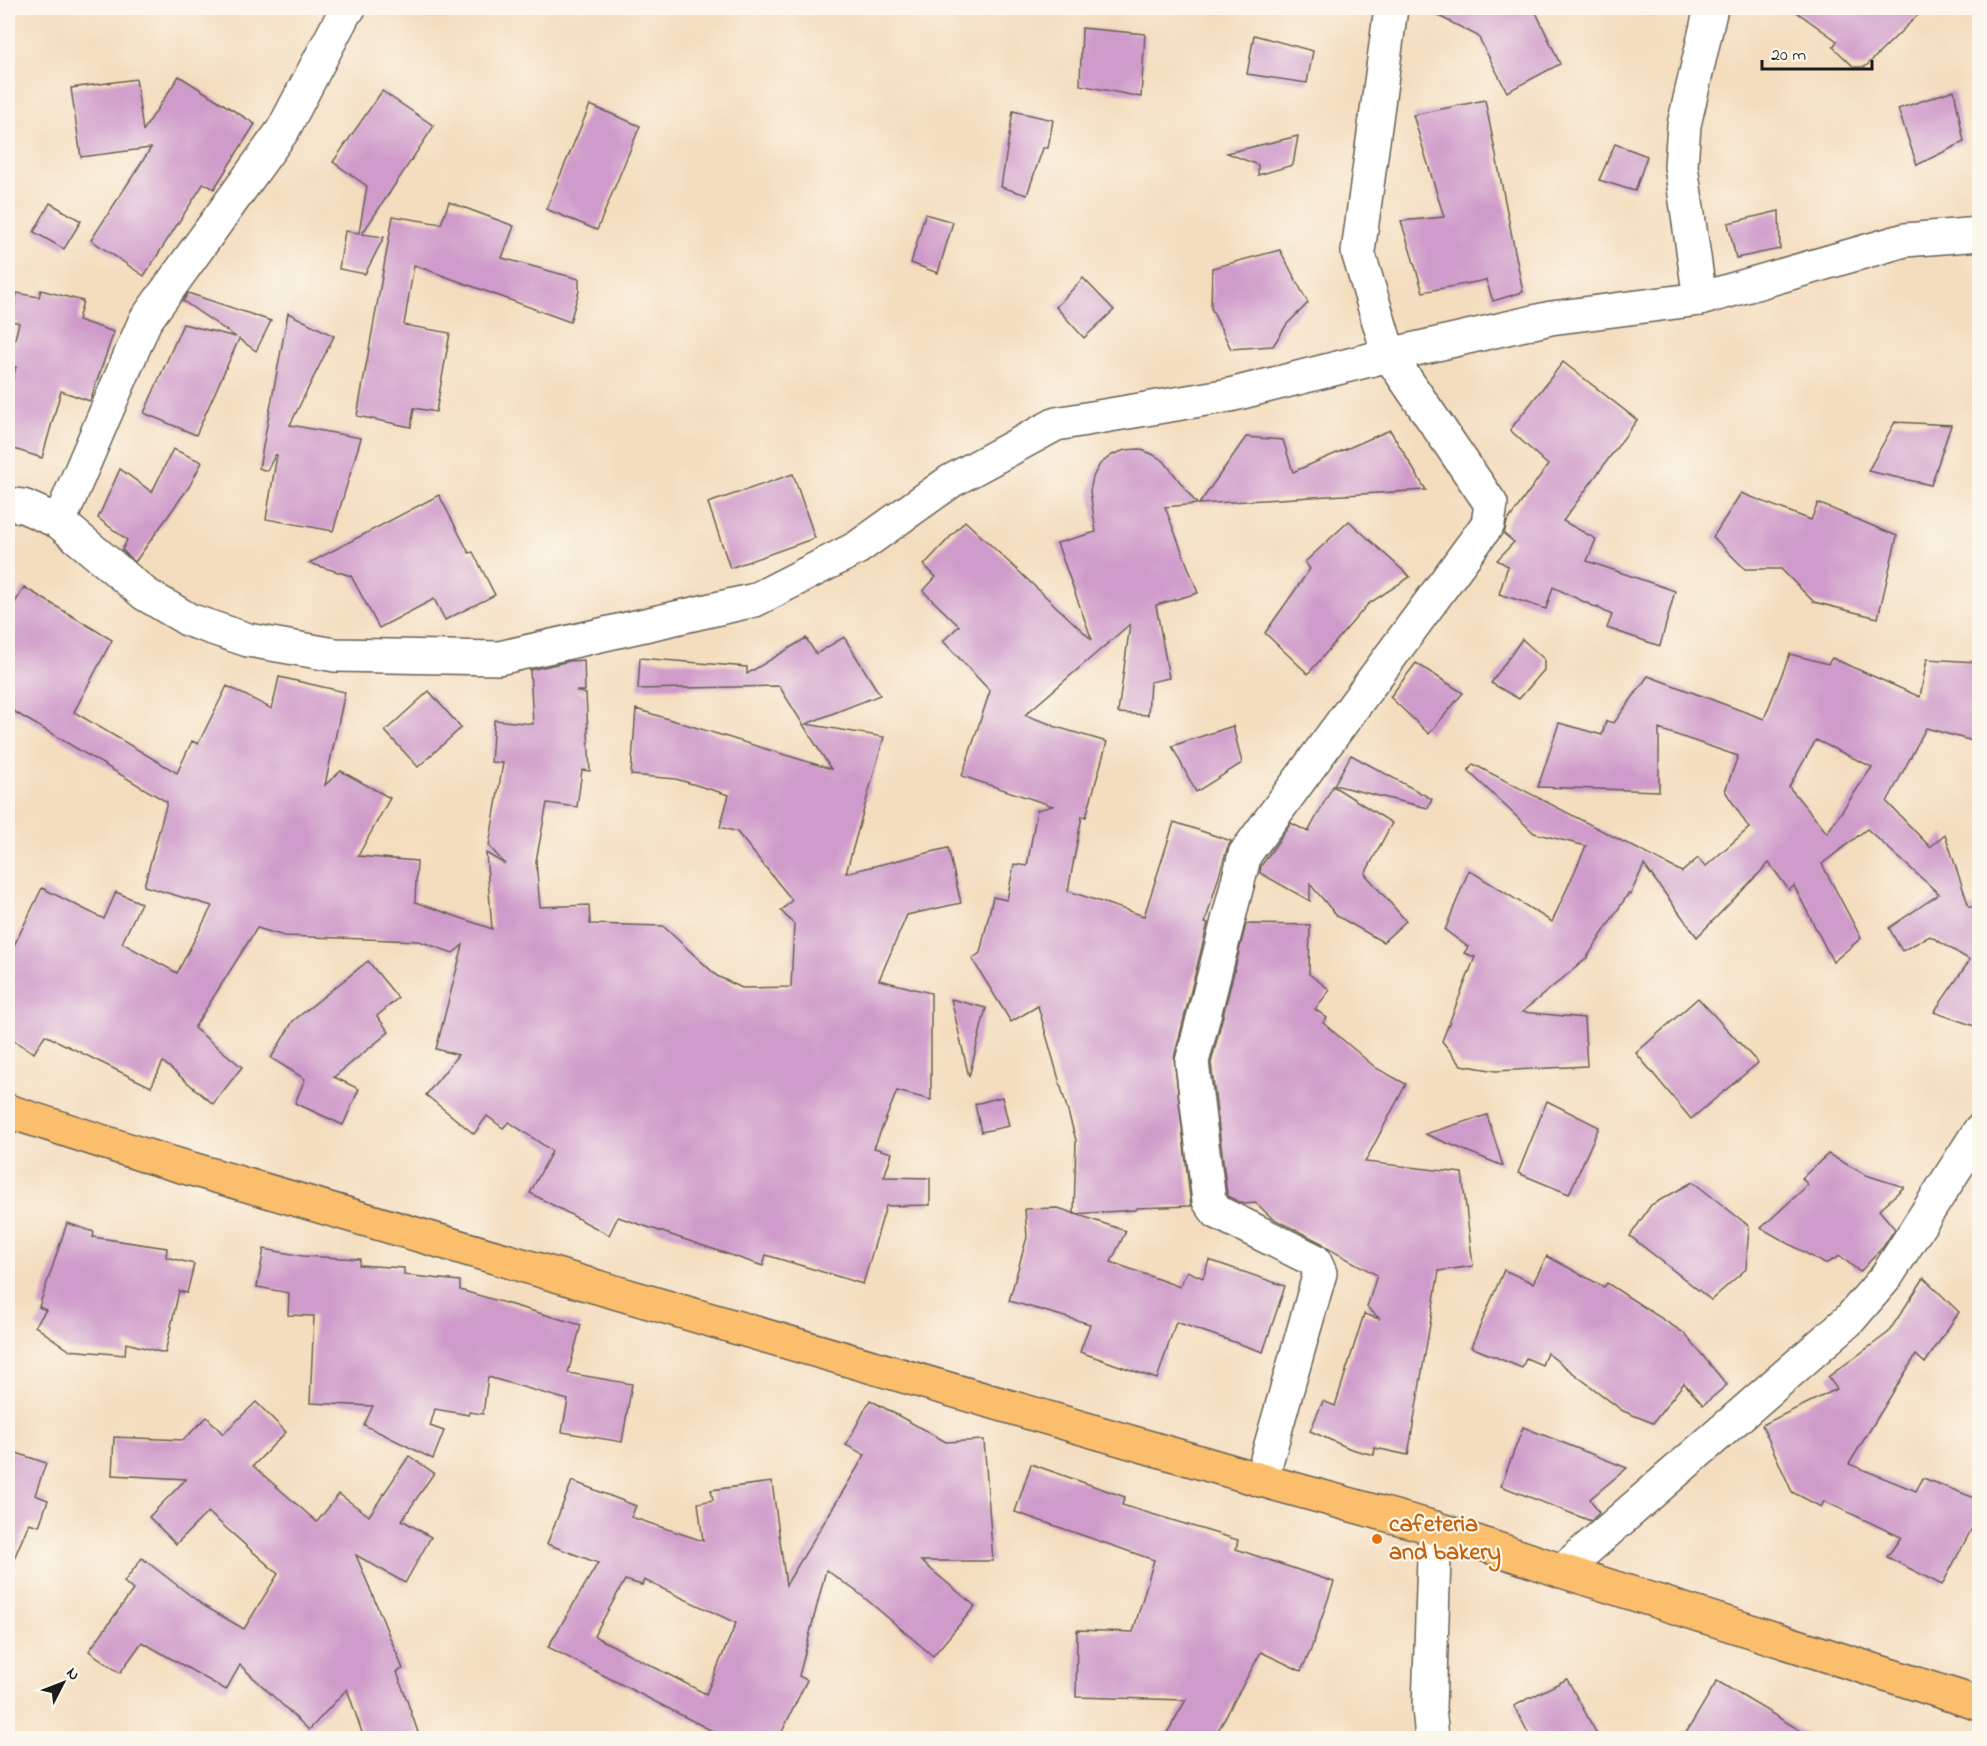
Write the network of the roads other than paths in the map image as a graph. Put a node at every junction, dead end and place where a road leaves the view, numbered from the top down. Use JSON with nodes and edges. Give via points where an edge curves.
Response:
{"nodes":[{"id":1,"x":347,"y":8,"type":"edge"},
{"id":2,"x":1391,"y":8,"type":"edge"},
{"id":3,"x":1711,"y":8,"type":"edge"},
{"id":4,"x":1980,"y":234,"type":"edge"},
{"id":5,"x":1700,"y":299,"type":"junction"},
{"id":6,"x":1389,"y":355,"type":"junction"},
{"id":7,"x":8,"y":504,"type":"edge"},
{"id":8,"x":59,"y":522,"type":"junction"},
{"id":9,"x":8,"y":1111,"type":"edge"},
{"id":10,"x":1980,"y":1130,"type":"edge"},
{"id":11,"x":1261,"y":1480,"type":"junction"},
{"id":12,"x":1435,"y":1528,"type":"junction"},
{"id":13,"x":1562,"y":1571,"type":"junction"},
{"id":14,"x":1980,"y":1704,"type":"edge"},
{"id":15,"x":1432,"y":1738,"type":"edge"}],
"edges":[{"from":1,"to":8,"type":"street","via":[[284,130],[145,321]]},
{"from":2,"to":6,"type":"street","via":[[1358,252]]},
{"from":3,"to":5,"type":"street","via":[[1684,125],[1681,166]]},
{"from":4,"to":5,"type":"street","via":[[1905,240]]},
{"from":5,"to":6,"type":"street","via":[[1551,318]]},
{"from":6,"to":8,"type":"street","via":[[1230,395],[1056,424],[951,481],[857,548],[755,600],[499,658],[335,655],[249,640],[189,620],[145,594]]},
{"from":6,"to":11,"type":"street","via":[[1491,504],[1488,524],[1245,854],[1192,1062],[1209,1201],[1217,1212],[1314,1260],[1320,1273]]},
{"from":7,"to":8,"type":"street","via":[[23,506]]},
{"from":9,"to":11,"type":"main road","via":[[159,1159]]},
{"from":10,"to":13,"type":"street","via":[[1886,1277],[1849,1320]]},
{"from":11,"to":12,"type":"main road"},
{"from":12,"to":13,"type":"main road"},
{"from":12,"to":15,"type":"street","via":[[1429,1708]]},
{"from":13,"to":14,"type":"main road"}]}
